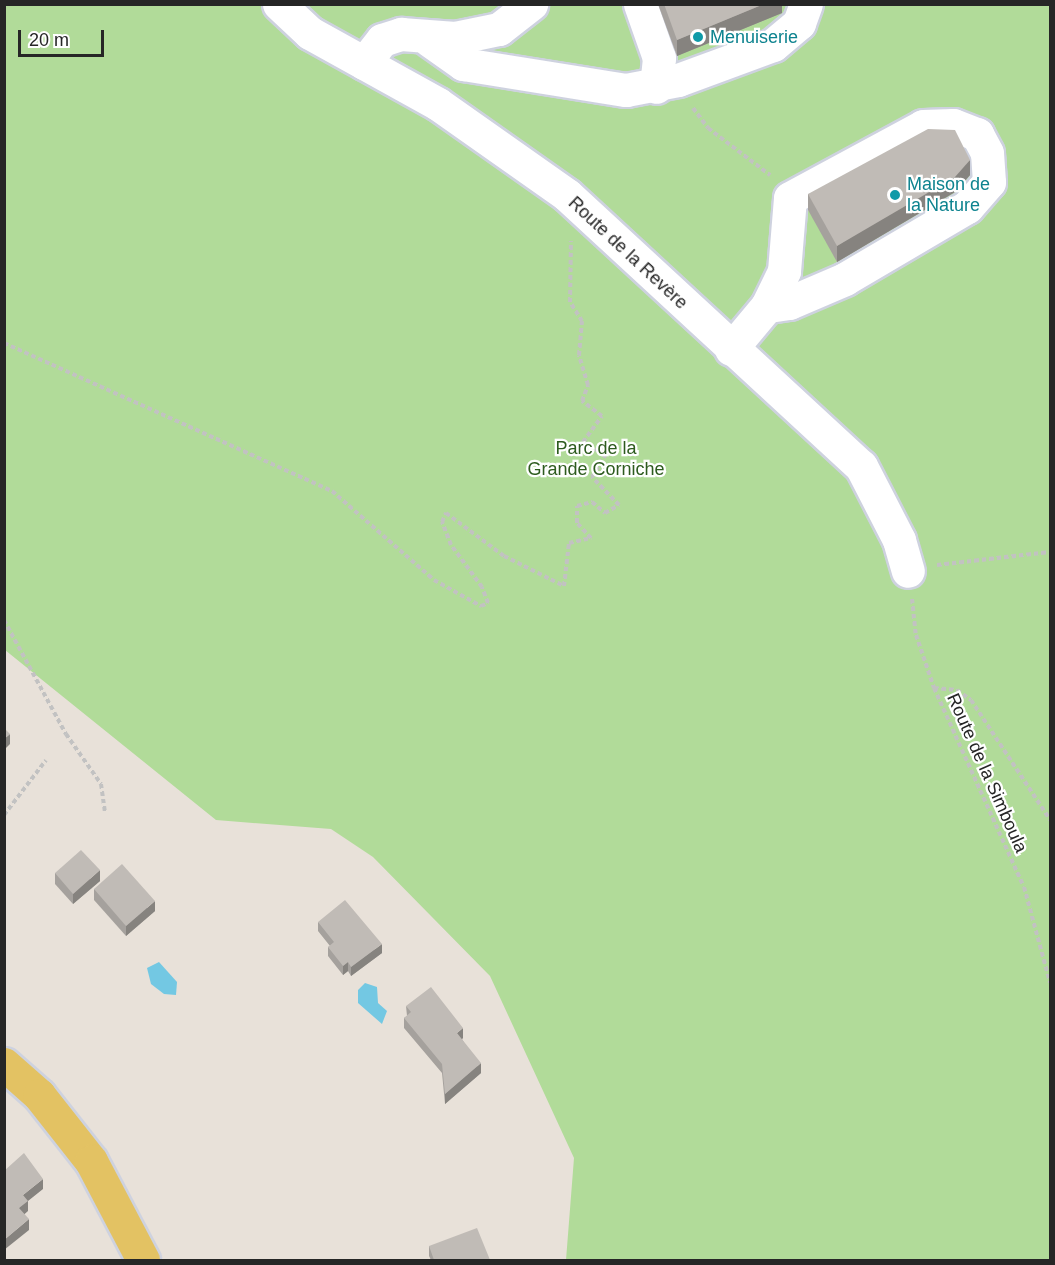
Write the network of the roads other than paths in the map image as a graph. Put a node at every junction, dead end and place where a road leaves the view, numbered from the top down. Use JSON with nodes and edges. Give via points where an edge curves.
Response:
{"nodes":[{"id":1,"x":279,"y":4,"type":"edge"},
{"id":2,"x":531,"y":4,"type":"edge"},
{"id":3,"x":640,"y":4,"type":"edge"},
{"id":4,"x":806,"y":4,"type":"edge"},
{"id":5,"x":429,"y":40,"type":"junction"},
{"id":6,"x":364,"y":63,"type":"junction"},
{"id":7,"x":667,"y":83,"type":"junction"},
{"id":8,"x":767,"y":306,"type":"junction"},
{"id":9,"x":731,"y":349,"type":"junction"},
{"id":10,"x":908,"y":571,"type":"road end"},
{"id":11,"x":4,"y":1064,"type":"edge"},
{"id":12,"x":143,"y":1260,"type":"edge"}],
"edges":[{"from":1,"to":6,"type":"lane","name":"Route de la Revère","via":[[310,33]]},
{"from":2,"to":5,"type":"lane","via":[[499,29]]},
{"from":3,"to":7,"type":"lane"},
{"from":4,"to":7,"type":"lane","via":[[799,23],[773,45]]},
{"from":5,"to":6,"type":"lane","via":[[401,34],[382,40]]},
{"from":5,"to":7,"type":"lane","via":[[463,64],[509,75],[626,90]]},
{"from":6,"to":9,"type":"lane","name":"Route de la Revère","via":[[438,104],[567,195]]},
{"from":8,"to":8,"type":"lane","via":[[789,251],[785,216],[790,198],[923,126],[952,125],[977,134],[987,153],[989,182],[967,207],[845,279],[789,303]]},
{"from":8,"to":9,"type":"lane"},
{"from":9,"to":10,"type":"lane","name":"Route de la Revère","via":[[861,466],[900,540]]},
{"from":11,"to":12,"type":"main road","via":[[39,1095],[92,1161]]}]}
